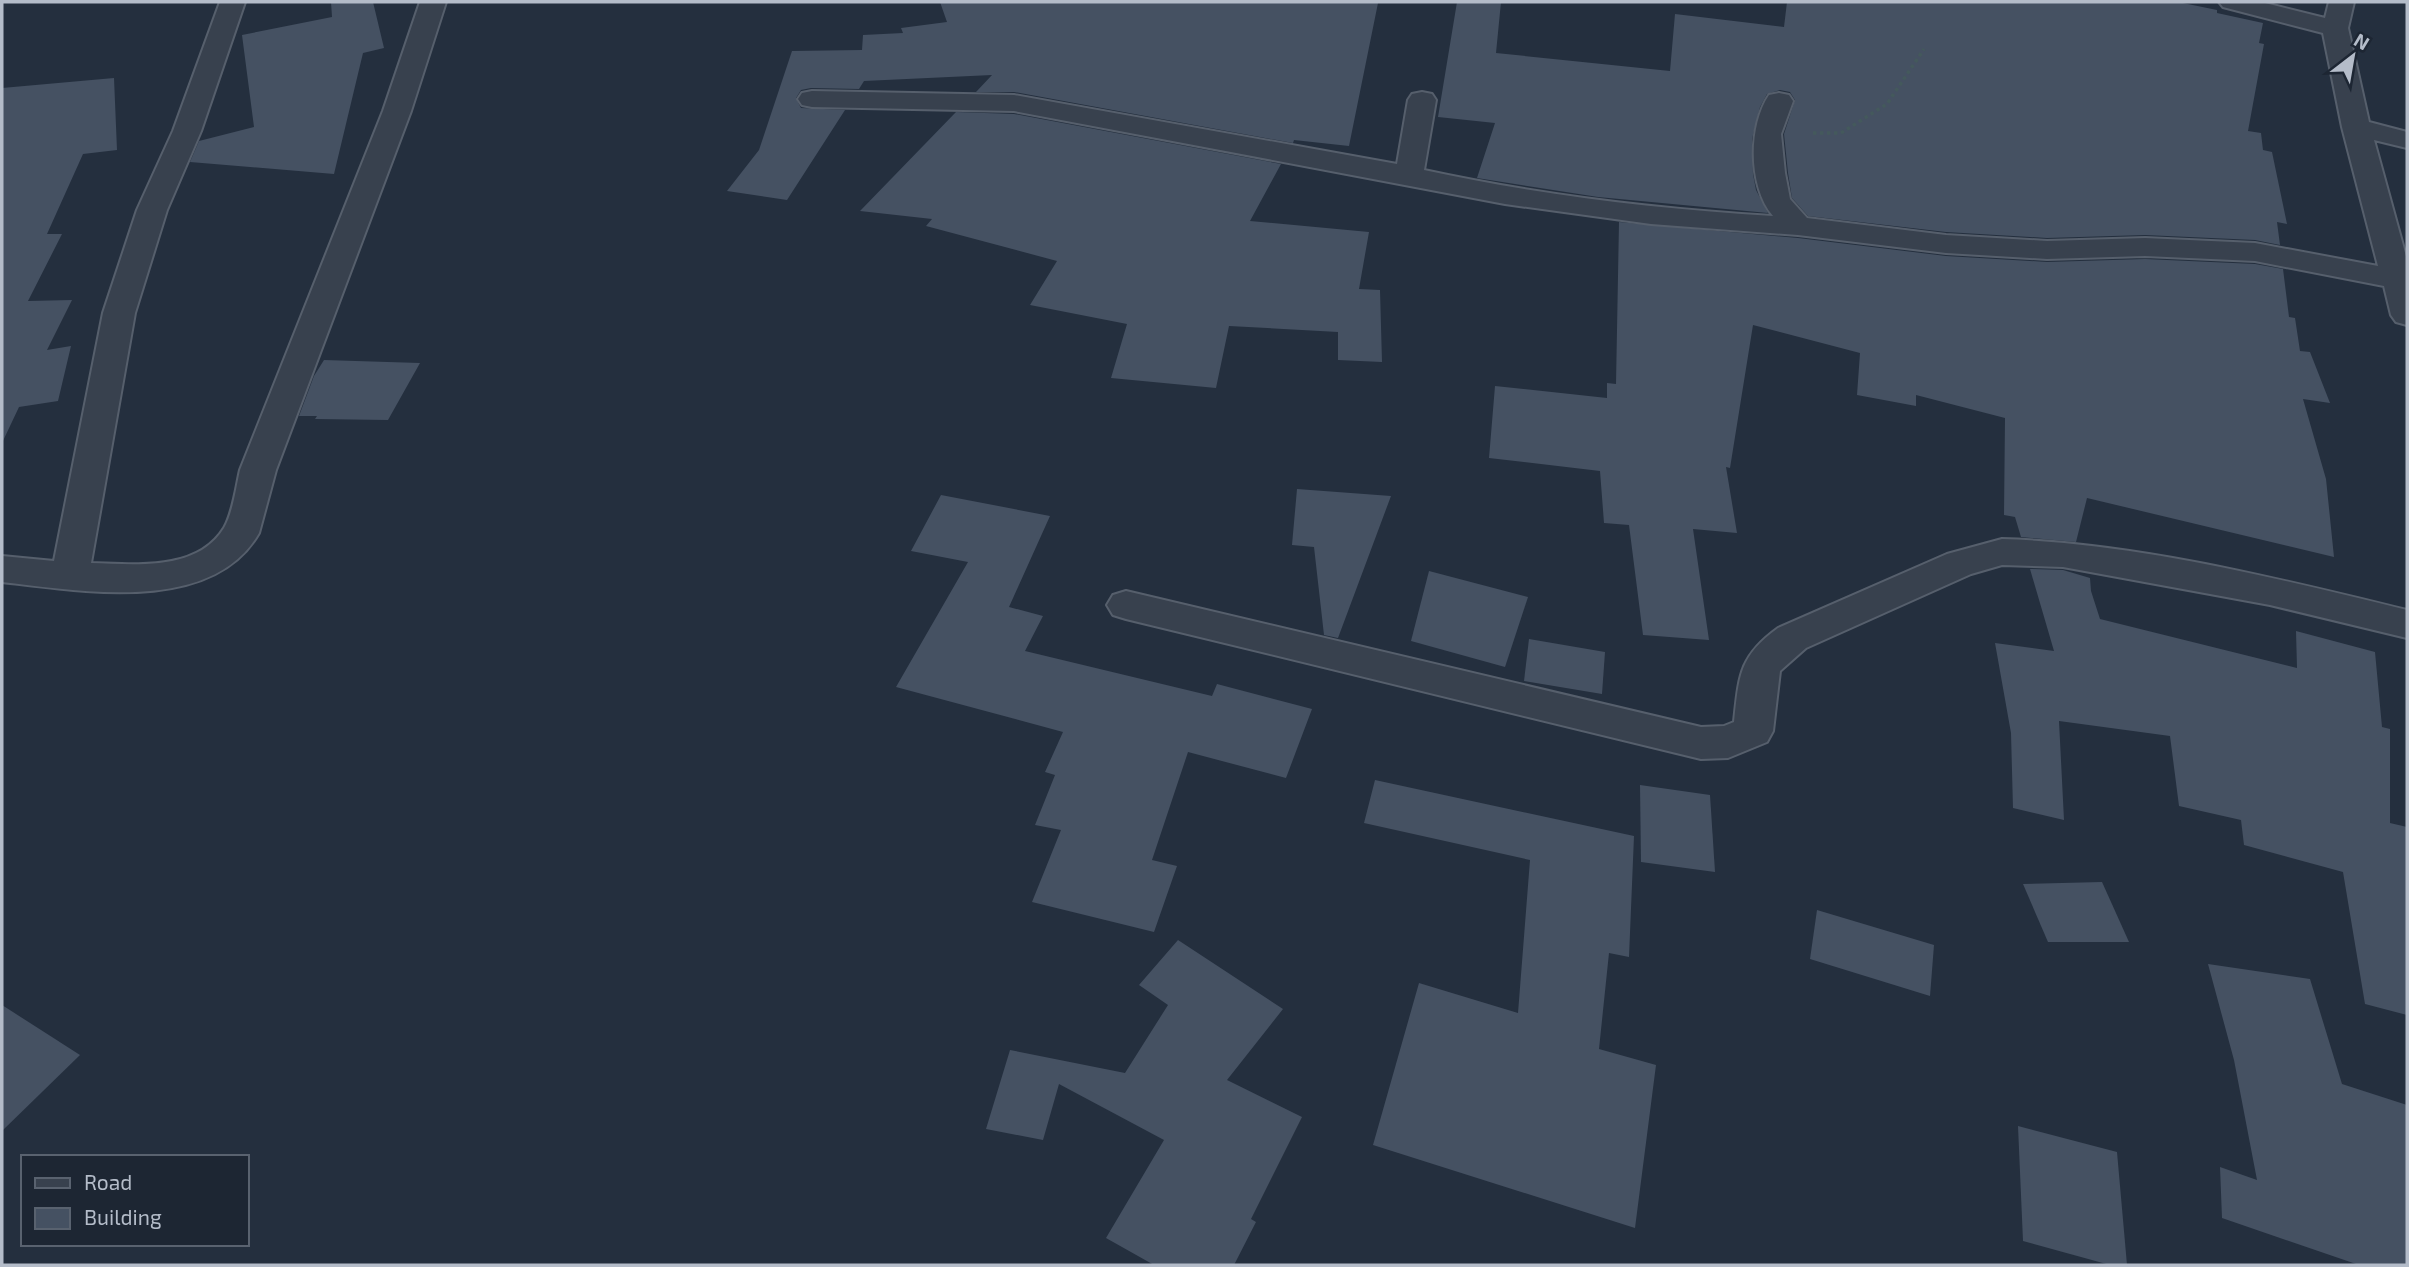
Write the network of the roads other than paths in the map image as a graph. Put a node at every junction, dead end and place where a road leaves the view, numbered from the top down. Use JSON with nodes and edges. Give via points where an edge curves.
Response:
{"nodes":[{"id":1,"x":232,"y":2,"type":"edge"},
{"id":2,"x":433,"y":2,"type":"edge"},
{"id":3,"x":2232,"y":2,"type":"edge"},
{"id":4,"x":2338,"y":15,"type":"edge"},
{"id":5,"x":812,"y":99,"type":"dead end"},
{"id":6,"x":1422,"y":100,"type":"dead end"},
{"id":7,"x":1779,"y":101,"type":"dead end"},
{"id":8,"x":2356,"y":127,"type":"junction"},
{"id":9,"x":2407,"y":139,"type":"edge"},
{"id":10,"x":1409,"y":175,"type":"junction"},
{"id":11,"x":1798,"y":226,"type":"junction"},
{"id":12,"x":2397,"y":279,"type":"junction"},
{"id":13,"x":2407,"y":316,"type":"edge"},
{"id":14,"x":2,"y":569,"type":"edge"},
{"id":15,"x":70,"y":576,"type":"junction"},
{"id":16,"x":1126,"y":605,"type":"dead end"},
{"id":17,"x":2407,"y":624,"type":"edge"}],
"edges":[{"from":1,"to":15,"type":"street","via":[[187,131],[152,210],[119,313]]},
{"from":2,"to":15,"type":"street","via":[[397,111],[258,470],[241,533],[221,554],[176,574],[152,578]]},
{"from":3,"to":4,"type":"street"},
{"from":4,"to":8,"type":"street"},
{"from":5,"to":10,"type":"street","via":[[1014,103]]},
{"from":6,"to":10,"type":"street"},
{"from":7,"to":11,"type":"street","via":[[1767,134],[1776,201]]},
{"from":8,"to":9,"type":"street"},
{"from":8,"to":12,"type":"street"},
{"from":10,"to":11,"type":"street","via":[[1556,204],[1713,222]]},
{"from":11,"to":12,"type":"street","via":[[1946,244],[2046,250],[2146,247],[2255,252]]},
{"from":12,"to":13,"type":"street"},
{"from":14,"to":15,"type":"street"},
{"from":16,"to":17,"type":"street","via":[[1701,743],[1728,742],[1753,730],[1755,683],[1761,666],[1772,651],[1792,638],[1960,563],[2003,552],[2089,558],[2270,591]]}]}
